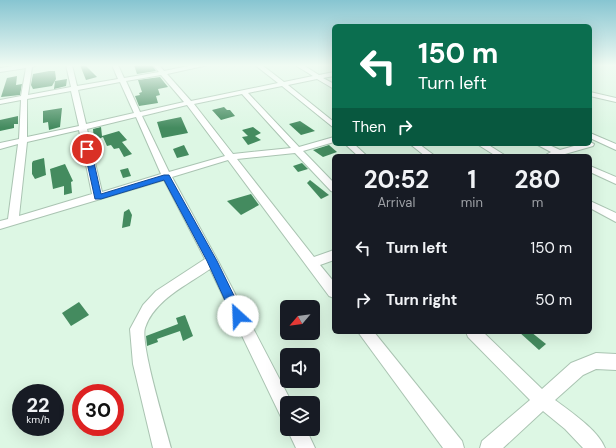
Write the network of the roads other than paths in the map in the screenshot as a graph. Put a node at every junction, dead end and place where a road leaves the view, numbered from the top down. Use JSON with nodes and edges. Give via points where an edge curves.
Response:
{"nodes":[{"id":1,"x":27,"y":86,"type":"edge"},
{"id":2,"x":73,"y":86,"type":"edge"},
{"id":3,"x":90,"y":86,"type":"edge"},
{"id":4,"x":125,"y":86,"type":"edge"},
{"id":5,"x":174,"y":86,"type":"edge"},
{"id":6,"x":274,"y":86,"type":"edge"},
{"id":7,"x":285,"y":86,"type":"edge"},
{"id":8,"x":74,"y":89,"type":"junction"},
{"id":9,"x":244,"y":93,"type":"junction"},
{"id":10,"x":592,"y":94,"type":"edge"},
{"id":11,"x":24,"y":98,"type":"junction"},
{"id":12,"x":616,"y":100,"type":"edge"},
{"id":13,"x":0,"y":102,"type":"edge"},
{"id":14,"x":189,"y":103,"type":"junction"},
{"id":15,"x":139,"y":116,"type":"junction"},
{"id":16,"x":332,"y":124,"type":"edge"},
{"id":17,"x":83,"y":127,"type":"junction"},
{"id":18,"x":592,"y":136,"type":"edge"},
{"id":19,"x":332,"y":140,"type":"edge"},
{"id":20,"x":23,"y":141,"type":"junction"},
{"id":21,"x":602,"y":141,"type":"junction"},
{"id":22,"x":592,"y":144,"type":"edge"},
{"id":23,"x":0,"y":146,"type":"edge"},
{"id":24,"x":351,"y":146,"type":"edge"},
{"id":25,"x":417,"y":146,"type":"edge"},
{"id":26,"x":484,"y":146,"type":"edge"},
{"id":27,"x":544,"y":146,"type":"edge"},
{"id":28,"x":584,"y":146,"type":"edge"},
{"id":29,"x":616,"y":147,"type":"edge"},
{"id":30,"x":297,"y":150,"type":"junction"},
{"id":31,"x":360,"y":154,"type":"edge"},
{"id":32,"x":428,"y":154,"type":"edge"},
{"id":33,"x":498,"y":154,"type":"edge"},
{"id":34,"x":561,"y":154,"type":"edge"},
{"id":35,"x":230,"y":157,"type":"junction"},
{"id":36,"x":592,"y":170,"type":"edge"},
{"id":37,"x":167,"y":177,"type":"junction"},
{"id":38,"x":616,"y":181,"type":"edge"},
{"id":39,"x":332,"y":187,"type":"edge"},
{"id":40,"x":98,"y":198,"type":"junction"},
{"id":41,"x":592,"y":205,"type":"edge"},
{"id":42,"x":616,"y":218,"type":"edge"},
{"id":43,"x":13,"y":221,"type":"junction"},
{"id":44,"x":0,"y":225,"type":"edge"},
{"id":45,"x":332,"y":256,"type":"edge"},
{"id":46,"x":212,"y":261,"type":"junction"},
{"id":47,"x":312,"y":263,"type":"junction"},
{"id":48,"x":332,"y":289,"type":"edge"},
{"id":49,"x":367,"y":334,"type":"edge"},
{"id":50,"x":475,"y":334,"type":"edge"},
{"id":51,"x":616,"y":362,"type":"edge"},
{"id":52,"x":280,"y":397,"type":"edge"},
{"id":53,"x":543,"y":401,"type":"junction"},
{"id":54,"x":300,"y":436,"type":"edge"},
{"id":55,"x":162,"y":448,"type":"edge"},
{"id":56,"x":306,"y":448,"type":"edge"},
{"id":57,"x":455,"y":448,"type":"edge"},
{"id":58,"x":489,"y":448,"type":"edge"},
{"id":59,"x":596,"y":448,"type":"edge"}],
"edges":[{"from":1,"to":11,"type":"street"},
{"from":2,"to":8,"type":"street"},
{"from":3,"to":8,"type":"street"},
{"from":4,"to":15,"type":"street"},
{"from":5,"to":14,"type":"street"},
{"from":6,"to":9,"type":"street"},
{"from":7,"to":16,"type":"street"},
{"from":8,"to":11,"type":"street"},
{"from":8,"to":17,"type":"street"},
{"from":9,"to":14,"type":"street"},
{"from":9,"to":30,"type":"street"},
{"from":10,"to":12,"type":"main road"},
{"from":11,"to":13,"type":"street"},
{"from":11,"to":20,"type":"street"},
{"from":14,"to":15,"type":"street"},
{"from":14,"to":35,"type":"street"},
{"from":15,"to":17,"type":"street"},
{"from":15,"to":37,"type":"street"},
{"from":17,"to":20,"type":"street"},
{"from":17,"to":40,"type":"street"},
{"from":18,"to":21,"type":"street"},
{"from":19,"to":30,"type":"street"},
{"from":20,"to":23,"type":"street"},
{"from":20,"to":43,"type":"street"},
{"from":21,"to":22,"type":"street"},
{"from":21,"to":29,"type":"street"},
{"from":24,"to":31,"type":"street"},
{"from":25,"to":32,"type":"street"},
{"from":26,"to":33,"type":"street"},
{"from":27,"to":34,"type":"street"},
{"from":28,"to":34,"type":"street"},
{"from":30,"to":35,"type":"street"},
{"from":30,"to":39,"type":"street"},
{"from":35,"to":37,"type":"street"},
{"from":35,"to":47,"type":"street"},
{"from":36,"to":38,"type":"street"},
{"from":37,"to":40,"type":"street"},
{"from":37,"to":46,"type":"street"},
{"from":40,"to":43,"type":"street"},
{"from":41,"to":42,"type":"street"},
{"from":43,"to":44,"type":"street"},
{"from":45,"to":47,"type":"street"},
{"from":46,"to":52,"type":"street"},
{"from":46,"to":55,"type":"street","via":[[161,295],[148,309],[137,329],[141,364]]},
{"from":47,"to":48,"type":"street"},
{"from":49,"to":57,"type":"street"},
{"from":50,"to":53,"type":"street"},
{"from":51,"to":53,"type":"street","via":[[596,361],[576,369]]},
{"from":53,"to":58,"type":"street"},
{"from":53,"to":59,"type":"street","via":[[571,423]]},
{"from":54,"to":56,"type":"street"}]}
